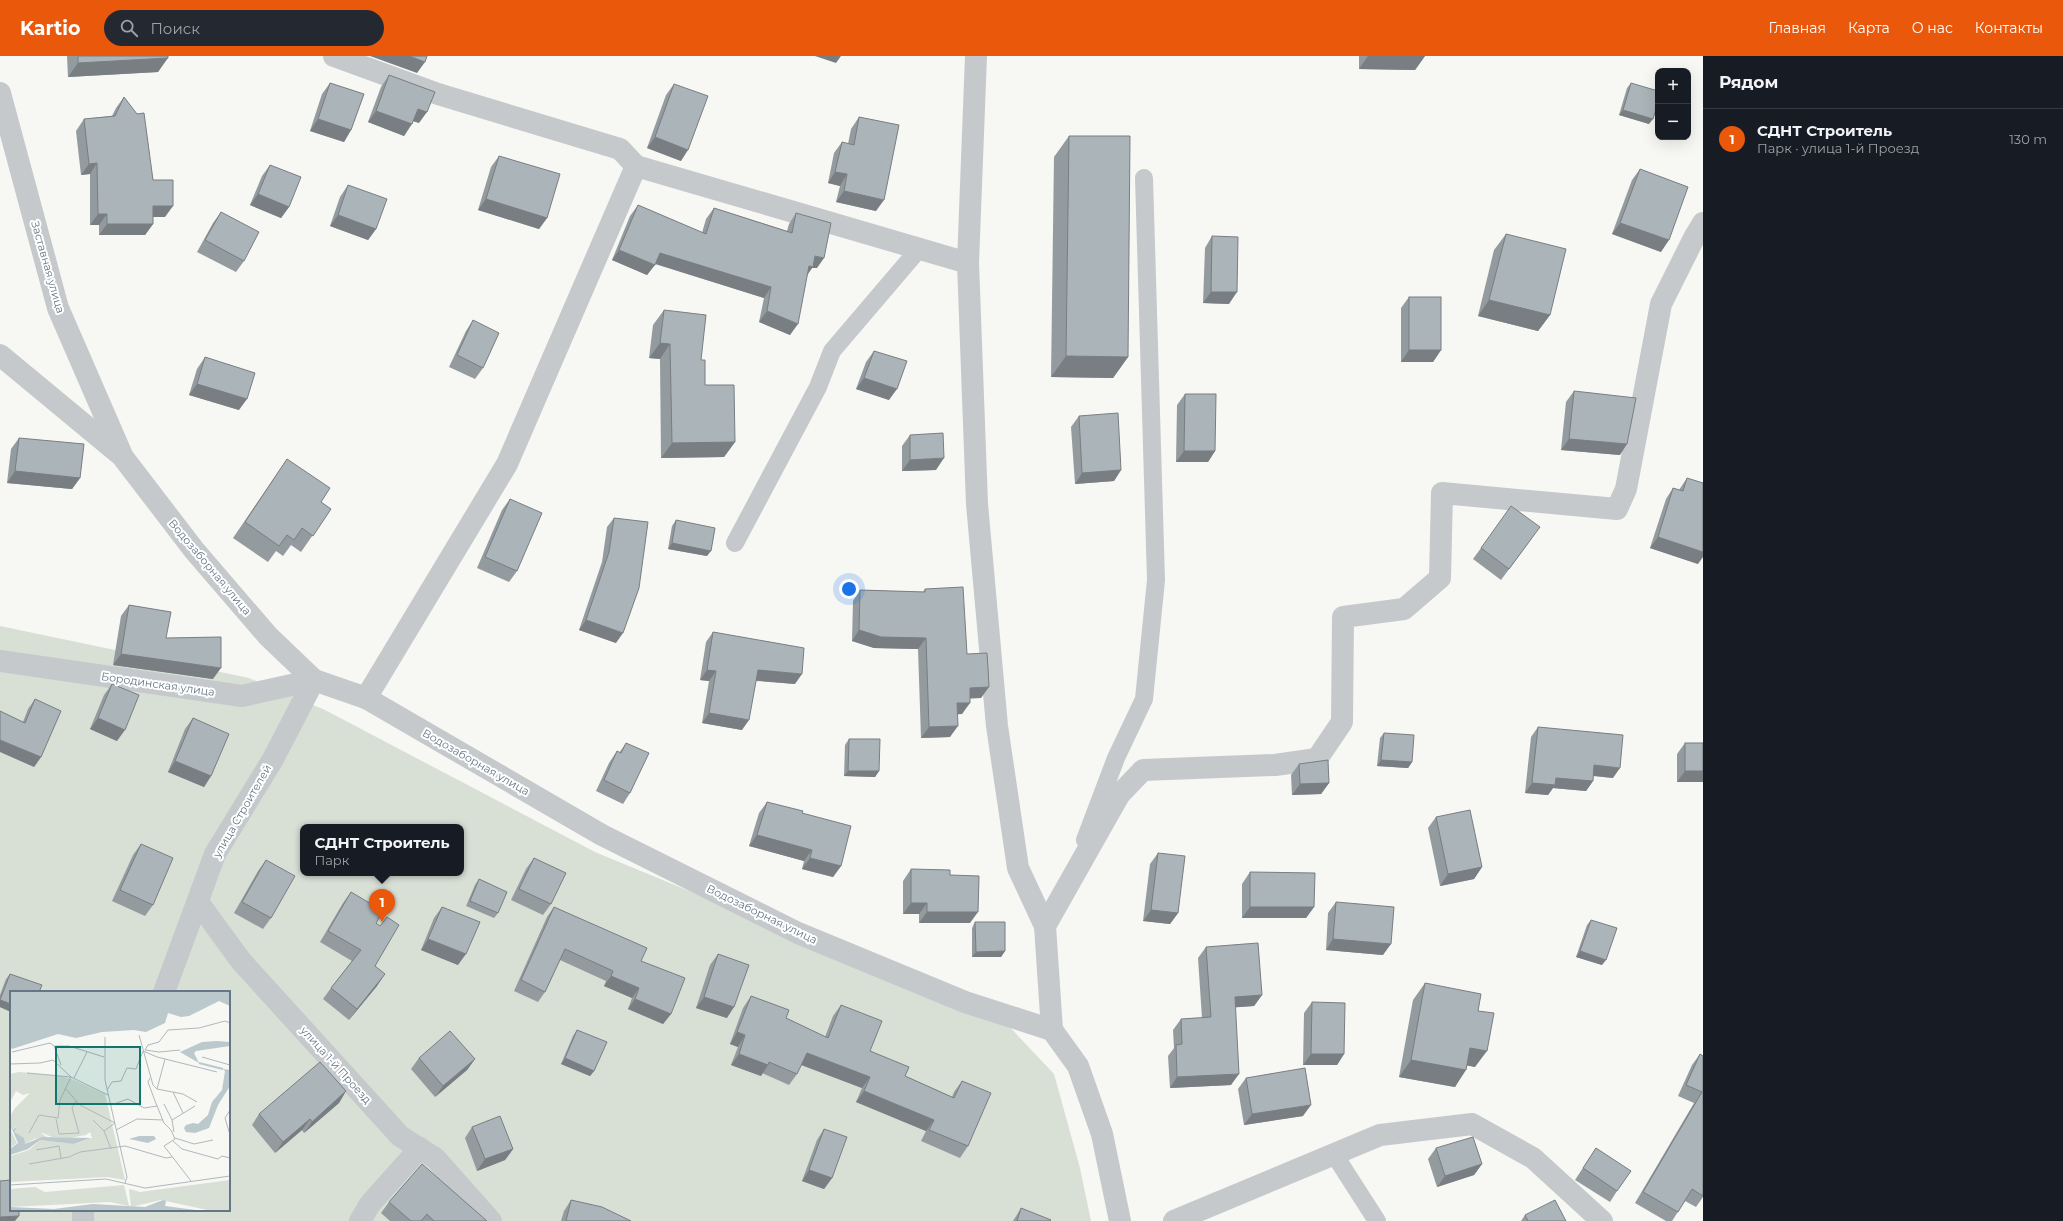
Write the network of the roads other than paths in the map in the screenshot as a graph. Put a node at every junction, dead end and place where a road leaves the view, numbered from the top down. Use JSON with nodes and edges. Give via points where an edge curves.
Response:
{"nodes":[{"id":1,"x":334,"y":56,"type":"edge"},
{"id":2,"x":976,"y":56,"type":"edge"},
{"id":3,"x":0,"y":93,"type":"edge"},
{"id":4,"x":636,"y":166,"type":"junction"},
{"id":5,"x":1144,"y":178,"type":"dead end"},
{"id":6,"x":1703,"y":224,"type":"edge"},
{"id":7,"x":919,"y":249,"type":"junction"},
{"id":8,"x":968,"y":264,"type":"junction"},
{"id":9,"x":0,"y":355,"type":"edge"},
{"id":10,"x":122,"y":456,"type":"junction"},
{"id":11,"x":735,"y":543,"type":"dead end"},
{"id":12,"x":0,"y":661,"type":"edge"},
{"id":13,"x":314,"y":680,"type":"junction"},
{"id":14,"x":366,"y":698,"type":"junction"},
{"id":15,"x":1068,"y":884,"type":"junction"},
{"id":16,"x":198,"y":902,"type":"junction"},
{"id":17,"x":1045,"y":926,"type":"junction"},
{"id":18,"x":164,"y":991,"type":"edge"},
{"id":19,"x":1052,"y":1030,"type":"junction"},
{"id":20,"x":420,"y":1148,"type":"junction"},
{"id":21,"x":1334,"y":1154,"type":"junction"},
{"id":22,"x":360,"y":1221,"type":"edge"},
{"id":23,"x":491,"y":1221,"type":"edge"},
{"id":24,"x":1120,"y":1221,"type":"edge"},
{"id":25,"x":1174,"y":1221,"type":"edge"},
{"id":26,"x":1377,"y":1221,"type":"edge"},
{"id":27,"x":1602,"y":1221,"type":"edge"}],
"edges":[{"from":1,"to":4,"type":"street","via":[[438,94],[620,150]]},
{"from":2,"to":8,"type":"street"},
{"from":3,"to":10,"type":"street","name":"Заставная улица","via":[[58,308]]},
{"from":4,"to":7,"type":"street"},
{"from":4,"to":14,"type":"street","via":[[507,464]]},
{"from":5,"to":15,"type":"lane","via":[[1156,580],[1144,699],[1116,758]]},
{"from":6,"to":15,"type":"street","via":[[1661,304],[1626,490],[1617,509],[1442,493],[1440,578],[1404,609],[1343,617],[1342,722],[1317,759],[1275,765],[1143,770],[1119,795]]},
{"from":7,"to":8,"type":"street"},
{"from":7,"to":11,"type":"lane","via":[[832,351],[818,387]]},
{"from":8,"to":17,"type":"street","via":[[977,504],[997,726],[1018,868]]},
{"from":9,"to":10,"type":"street","name":"Водозаборная улица"},
{"from":10,"to":13,"type":"street","name":"Водозаборная улица","via":[[194,550],[263,630]]},
{"from":12,"to":13,"type":"street","name":"Бородинская улица","via":[[242,696]]},
{"from":13,"to":14,"type":"street","name":"Водозаборная улица"},
{"from":13,"to":16,"type":"street","name":"улица Строителей","via":[[273,759],[215,854]]},
{"from":14,"to":19,"type":"street","name":"Водозаборная улица","via":[[602,836],[798,933],[965,1002]]},
{"from":15,"to":17,"type":"street"},
{"from":16,"to":18,"type":"street","name":"улица Строителей"},
{"from":16,"to":20,"type":"street","name":"улица 1-й Проезд","via":[[241,961],[400,1136]]},
{"from":17,"to":19,"type":"street"},
{"from":19,"to":24,"type":"street","via":[[1078,1066],[1102,1134]]},
{"from":20,"to":22,"type":"street","via":[[370,1204]]},
{"from":20,"to":23,"type":"street","name":"улица 1-й Проезд","via":[[435,1158]]},
{"from":21,"to":25,"type":"street"},
{"from":21,"to":26,"type":"lane"},
{"from":21,"to":27,"type":"street","via":[[1380,1135],[1472,1124],[1533,1158]]}]}
